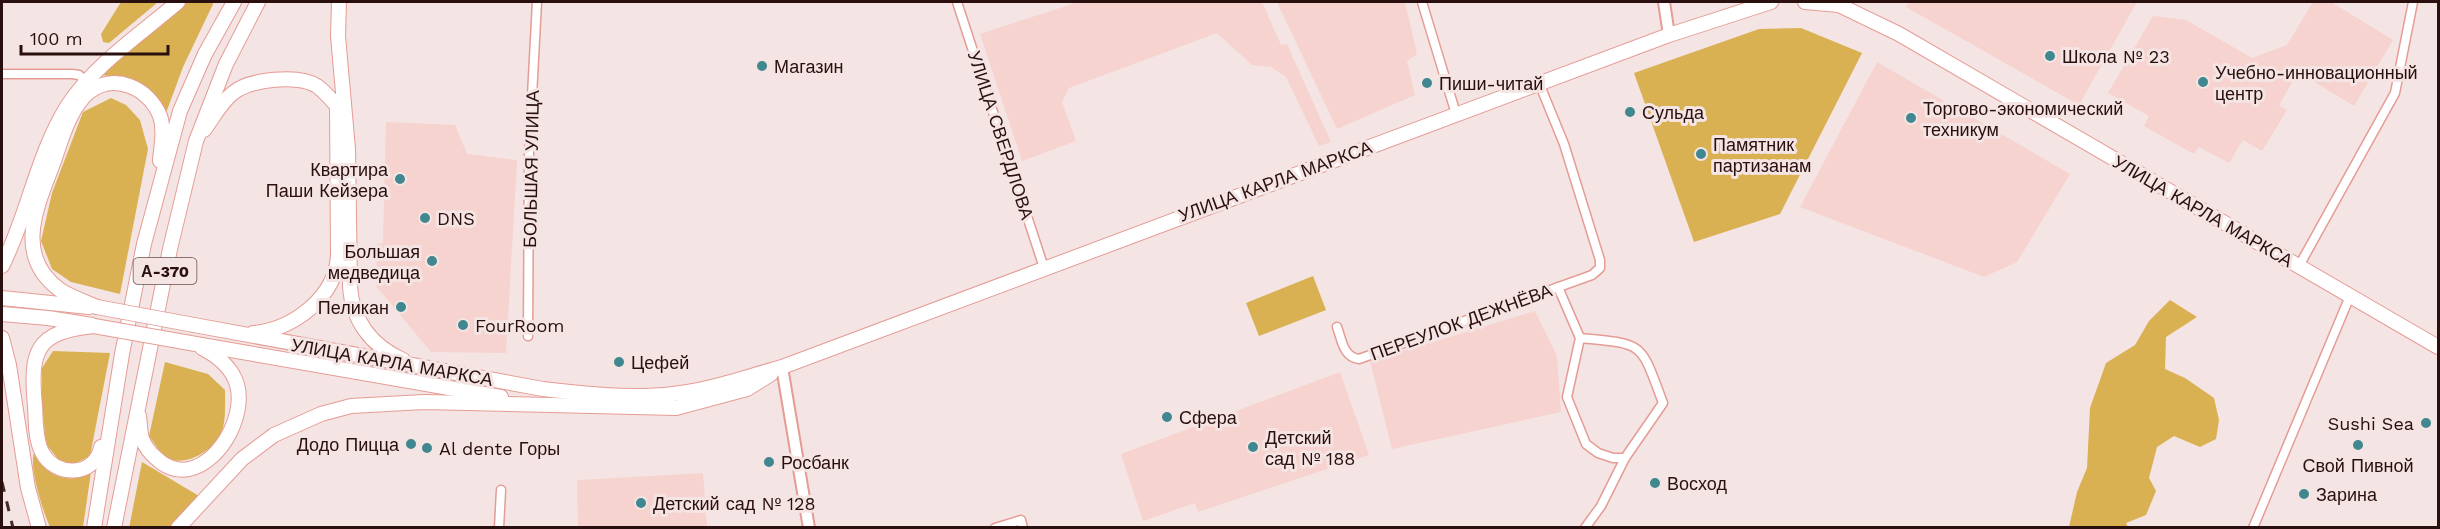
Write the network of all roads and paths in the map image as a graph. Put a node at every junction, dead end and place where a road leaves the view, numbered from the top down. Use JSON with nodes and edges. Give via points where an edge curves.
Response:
{"nodes":[{"id":1,"x":178,"y":2,"type":"edge"},
{"id":2,"x":234,"y":2,"type":"edge"},
{"id":3,"x":258,"y":2,"type":"edge"},
{"id":4,"x":339,"y":2,"type":"edge"},
{"id":5,"x":537,"y":2,"type":"edge"},
{"id":6,"x":957,"y":2,"type":"edge"},
{"id":7,"x":1422,"y":2,"type":"edge"},
{"id":8,"x":1664,"y":2,"type":"edge"},
{"id":9,"x":1771,"y":2,"type":"edge"},
{"id":10,"x":1805,"y":2,"type":"edge"},
{"id":11,"x":2413,"y":2,"type":"edge"},
{"id":12,"x":1669,"y":35,"type":"junction"},
{"id":13,"x":2,"y":75,"type":"edge"},
{"id":14,"x":87,"y":82,"type":"junction"},
{"id":15,"x":1539,"y":83,"type":"junction"},
{"id":16,"x":1456,"y":114,"type":"junction"},
{"id":17,"x":196,"y":141,"type":"junction"},
{"id":18,"x":144,"y":244,"type":"junction"},
{"id":19,"x":2,"y":266,"type":"edge"},
{"id":20,"x":2298,"y":266,"type":"junction"},
{"id":21,"x":1044,"y":268,"type":"junction"},
{"id":22,"x":1558,"y":287,"type":"junction"},
{"id":23,"x":2350,"y":296,"type":"junction"},
{"id":24,"x":2,"y":298,"type":"edge"},
{"id":25,"x":98,"y":308,"type":"junction"},
{"id":26,"x":2,"y":314,"type":"edge"},
{"id":27,"x":94,"y":326,"type":"junction"},
{"id":28,"x":1337,"y":327,"type":"dead end"},
{"id":29,"x":235,"y":333,"type":"junction"},
{"id":30,"x":528,"y":336,"type":"dead end"},
{"id":31,"x":2,"y":338,"type":"edge"},
{"id":32,"x":1580,"y":338,"type":"junction"},
{"id":33,"x":190,"y":343,"type":"junction"},
{"id":34,"x":2439,"y":347,"type":"edge"},
{"id":35,"x":122,"y":354,"type":"junction"},
{"id":36,"x":782,"y":367,"type":"junction"},
{"id":37,"x":425,"y":368,"type":"junction"},
{"id":38,"x":137,"y":402,"type":"junction"},
{"id":39,"x":541,"y":404,"type":"junction"},
{"id":40,"x":1625,"y":458,"type":"junction"},
{"id":41,"x":501,"y":490,"type":"dead end"},
{"id":42,"x":39,"y":528,"type":"edge"},
{"id":43,"x":94,"y":528,"type":"edge"},
{"id":44,"x":114,"y":528,"type":"edge"},
{"id":45,"x":178,"y":528,"type":"edge"},
{"id":46,"x":499,"y":528,"type":"edge"},
{"id":47,"x":809,"y":528,"type":"edge"},
{"id":48,"x":995,"y":528,"type":"edge"},
{"id":49,"x":1023,"y":528,"type":"edge"},
{"id":50,"x":1585,"y":528,"type":"edge"},
{"id":51,"x":2253,"y":528,"type":"edge"}],
"edges":[{"from":1,"to":14,"type":"main road"},
{"from":2,"to":18,"type":"main road","number":"А-370","via":[[180,111]]},
{"from":3,"to":17,"type":"main road","number":"А-370","via":[[226,64]]},
{"from":4,"to":37,"type":"main road","via":[[352,307],[363,329],[378,344]]},
{"from":5,"to":30,"type":"street","name":"БОЛЬШАЯ УЛИЦА","via":[[529,152]]},
{"from":6,"to":21,"type":"street","name":"УЛИЦА СВЕРДЛОВА"},
{"from":7,"to":16,"type":"street"},
{"from":8,"to":12,"type":"street"},
{"from":9,"to":12,"type":"main road","name":"УЛИЦА КАРЛА МАРКСА"},
{"from":10,"to":20,"type":"main road","name":"УЛИЦА КАРЛА МАРКСА","via":[[1839,5],[1899,34]]},
{"from":11,"to":20,"type":"street","via":[[2395,93]]},
{"from":12,"to":15,"type":"main road","name":"УЛИЦА КАРЛА МАРКСА"},
{"from":13,"to":14,"type":"street","via":[[72,74]]},
{"from":14,"to":19,"type":"main road","via":[[55,129]]},
{"from":15,"to":16,"type":"main road","name":"УЛИЦА КАРЛА МАРКСА"},
{"from":15,"to":22,"type":"street","name":"ПЕРЕУЛОК ДЕЖНЁВА","via":[[1600,260],[1600,268],[1592,275]]},
{"from":16,"to":21,"type":"main road","name":"УЛИЦА КАРЛА МАРКСА"},
{"from":17,"to":29,"type":"main road","via":[[234,91],[253,83],[301,80],[316,85],[336,106],[338,255],[331,278],[316,302],[294,320],[267,331]]},
{"from":17,"to":38,"type":"main road","number":"А-370"},
{"from":18,"to":25,"type":"main road","via":[[163,130],[152,102],[130,85],[115,82],[99,86],[76,110],[64,133],[32,230],[33,249],[48,279]]},
{"from":18,"to":35,"type":"main road","number":"А-370"},
{"from":20,"to":23,"type":"main road","name":"УЛИЦА КАРЛА МАРКСА"},
{"from":21,"to":36,"type":"main road","name":"УЛИЦА КАРЛА МАРКСА"},
{"from":22,"to":28,"type":"street","name":"ПЕРЕУЛОК ДЕЖНЁВА","via":[[1359,359],[1347,354]]},
{"from":22,"to":32,"type":"street"},
{"from":23,"to":34,"type":"main road","name":"УЛИЦА КАРЛА МАРКСА"},
{"from":23,"to":51,"type":"street"},
{"from":24,"to":25,"type":"main road","name":"УЛИЦА КАРЛА МАРКСА"},
{"from":25,"to":29,"type":"main road","name":"УЛИЦА КАРЛА МАРКСА","bridge":true},
{"from":26,"to":27,"type":"main road"},
{"from":27,"to":33,"type":"main road","bridge":true},
{"from":27,"to":35,"type":"main road","via":[[55,333],[42,345],[33,362],[38,438],[42,452],[59,468],[76,471],[99,456]]},
{"from":29,"to":37,"type":"main road","name":"УЛИЦА КАРЛА МАРКСА"},
{"from":31,"to":42,"type":"main road","via":[[28,488]]},
{"from":32,"to":40,"type":"street","via":[[1567,397],[1586,444],[1598,453]]},
{"from":32,"to":40,"type":"street","via":[[1622,342],[1637,348],[1649,365],[1663,403]]},
{"from":33,"to":38,"type":"main road","via":[[215,355],[237,382],[237,414],[219,448],[189,470],[162,464],[142,439]]},
{"from":33,"to":39,"type":"main road"},
{"from":35,"to":43,"type":"main road","number":"А-370"},
{"from":36,"to":37,"type":"main road","name":"УЛИЦА КАРЛА МАРКСА","via":[[674,394],[633,396],[543,389]]},
{"from":36,"to":39,"type":"main road","name":"УЛИЦА КАРЛА МАРКСА","via":[[747,389],[676,408]]},
{"from":36,"to":47,"type":"street"},
{"from":38,"to":44,"type":"main road","number":"А-370"},
{"from":39,"to":45,"type":"main road","via":[[424,402],[351,406],[321,414],[274,435],[242,459]]},
{"from":40,"to":50,"type":"street"},
{"from":41,"to":46,"type":"street"},
{"from":48,"to":49,"type":"street","via":[[1021,520]]}]}
